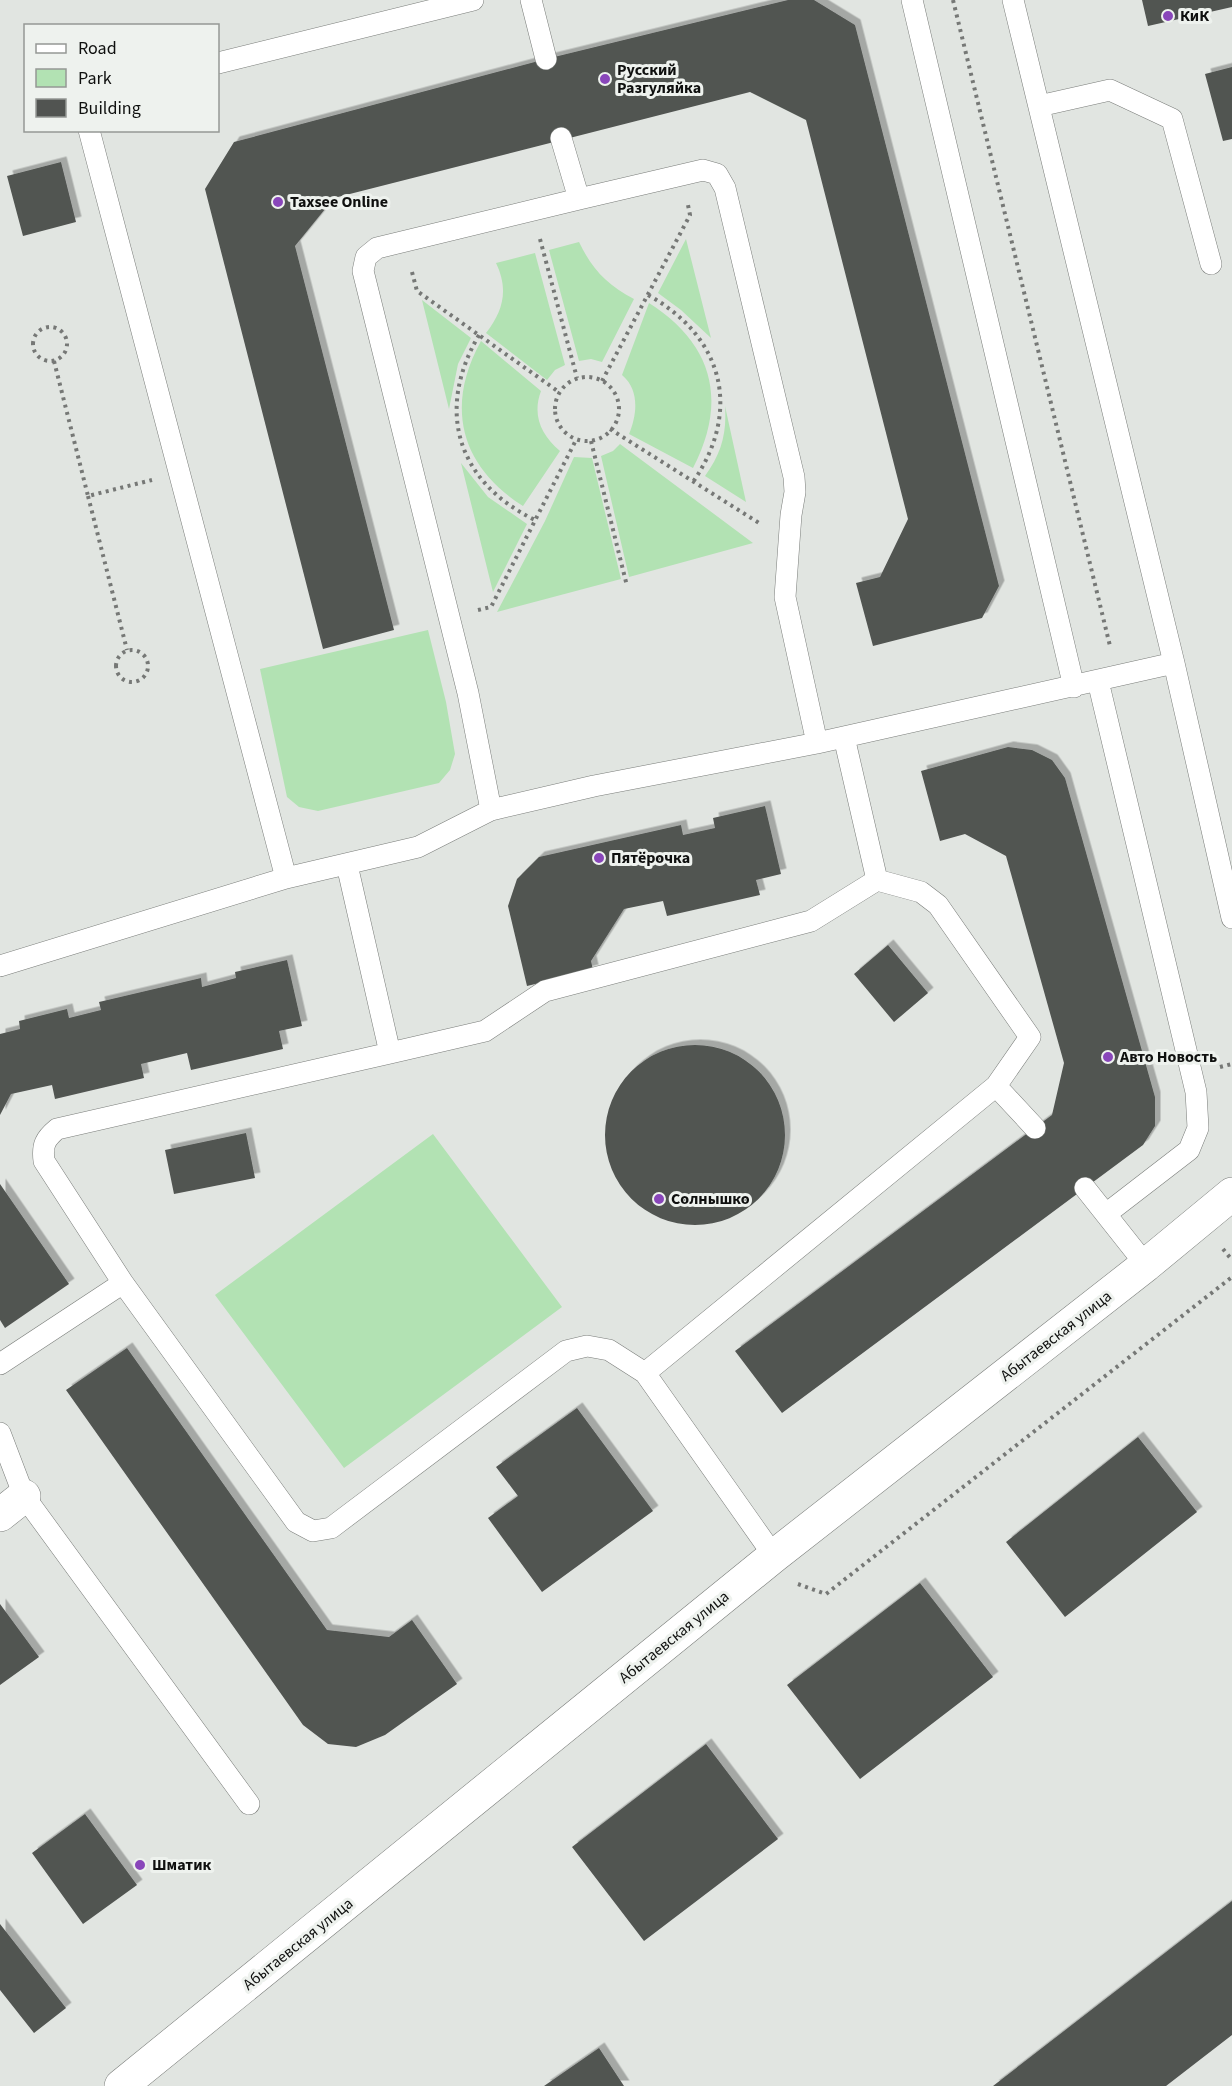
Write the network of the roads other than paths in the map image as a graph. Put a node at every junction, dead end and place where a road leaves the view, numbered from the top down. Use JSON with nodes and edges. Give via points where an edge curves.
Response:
{"nodes":[{"id":1,"x":473,"y":0,"type":"edge"},
{"id":2,"x":531,"y":0,"type":"edge"},
{"id":3,"x":912,"y":0,"type":"edge"},
{"id":4,"x":1013,"y":0,"type":"edge"},
{"id":5,"x":546,"y":59,"type":"dead end"},
{"id":6,"x":219,"y":63,"type":"edge"},
{"id":7,"x":1039,"y":106,"type":"junction"},
{"id":8,"x":90,"y":132,"type":"edge"},
{"id":9,"x":561,"y":138,"type":"dead end"},
{"id":10,"x":579,"y":199,"type":"junction"},
{"id":11,"x":1211,"y":264,"type":"dead end"},
{"id":12,"x":1174,"y":663,"type":"junction"},
{"id":13,"x":1108,"y":679,"type":"junction"},
{"id":14,"x":1074,"y":687,"type":"junction"},
{"id":15,"x":844,"y":736,"type":"junction"},
{"id":16,"x":817,"y":743,"type":"junction"},
{"id":17,"x":491,"y":810,"type":"junction"},
{"id":18,"x":347,"y":865,"type":"junction"},
{"id":19,"x":286,"y":878,"type":"junction"},
{"id":20,"x":877,"y":880,"type":"junction"},
{"id":21,"x":1232,"y":918,"type":"edge"},
{"id":22,"x":0,"y":966,"type":"edge"},
{"id":23,"x":390,"y":1053,"type":"junction"},
{"id":24,"x":996,"y":1086,"type":"junction"},
{"id":25,"x":1035,"y":1128,"type":"dead end"},
{"id":26,"x":1085,"y":1188,"type":"dead end"},
{"id":27,"x":1232,"y":1194,"type":"edge"},
{"id":28,"x":1106,"y":1214,"type":"junction"},
{"id":29,"x":1146,"y":1265,"type":"junction"},
{"id":30,"x":123,"y":1282,"type":"junction"},
{"id":31,"x":0,"y":1364,"type":"edge"},
{"id":32,"x":645,"y":1373,"type":"junction"},
{"id":33,"x":0,"y":1433,"type":"edge"},
{"id":34,"x":12,"y":1506,"type":"edge"},
{"id":35,"x":783,"y":1569,"type":"junction"},
{"id":36,"x":249,"y":1804,"type":"dead end"},
{"id":37,"x":121,"y":2086,"type":"edge"}],
"edges":[{"from":1,"to":6,"type":"lane"},
{"from":2,"to":5,"type":"lane"},
{"from":3,"to":14,"type":"lane"},
{"from":4,"to":7,"type":"lane"},
{"from":7,"to":11,"type":"lane","via":[[1110,90],[1172,119]]},
{"from":7,"to":12,"type":"lane"},
{"from":8,"to":19,"type":"lane"},
{"from":9,"to":10,"type":"lane"},
{"from":10,"to":16,"type":"lane","via":[[703,170],[717,174],[725,188],[794,477],[784,597]]},
{"from":10,"to":17,"type":"lane","via":[[377,248],[366,257],[363,270],[468,693]]},
{"from":12,"to":13,"type":"lane"},
{"from":12,"to":21,"type":"lane"},
{"from":13,"to":14,"type":"lane"},
{"from":13,"to":28,"type":"lane","via":[[1196,1092],[1198,1128],[1189,1150]]},
{"from":14,"to":15,"type":"lane"},
{"from":15,"to":16,"type":"lane"},
{"from":15,"to":20,"type":"lane"},
{"from":16,"to":17,"type":"lane"},
{"from":17,"to":18,"type":"lane","via":[[418,847]]},
{"from":18,"to":19,"type":"lane"},
{"from":18,"to":23,"type":"lane"},
{"from":19,"to":22,"type":"lane"},
{"from":20,"to":23,"type":"lane","via":[[811,921],[545,991],[485,1031]]},
{"from":20,"to":24,"type":"lane","via":[[930,897],[1030,1037]]},
{"from":23,"to":30,"type":"lane","via":[[57,1129],[46,1137],[44,1161]]},
{"from":24,"to":25,"type":"lane"},
{"from":24,"to":32,"type":"lane"},
{"from":26,"to":28,"type":"lane"},
{"from":27,"to":29,"type":"street","name":"Абытаевская улица"},
{"from":28,"to":29,"type":"lane"},
{"from":29,"to":35,"type":"street","name":"Абытаевская улица"},
{"from":30,"to":31,"type":"lane"},
{"from":30,"to":32,"type":"lane","via":[[296,1522],[313,1531],[331,1528],[566,1351],[587,1346],[609,1350]]},
{"from":32,"to":35,"type":"lane"},
{"from":33,"to":34,"type":"lane"},
{"from":34,"to":36,"type":"lane"},
{"from":35,"to":37,"type":"street","name":"Абытаевская улица"}]}
